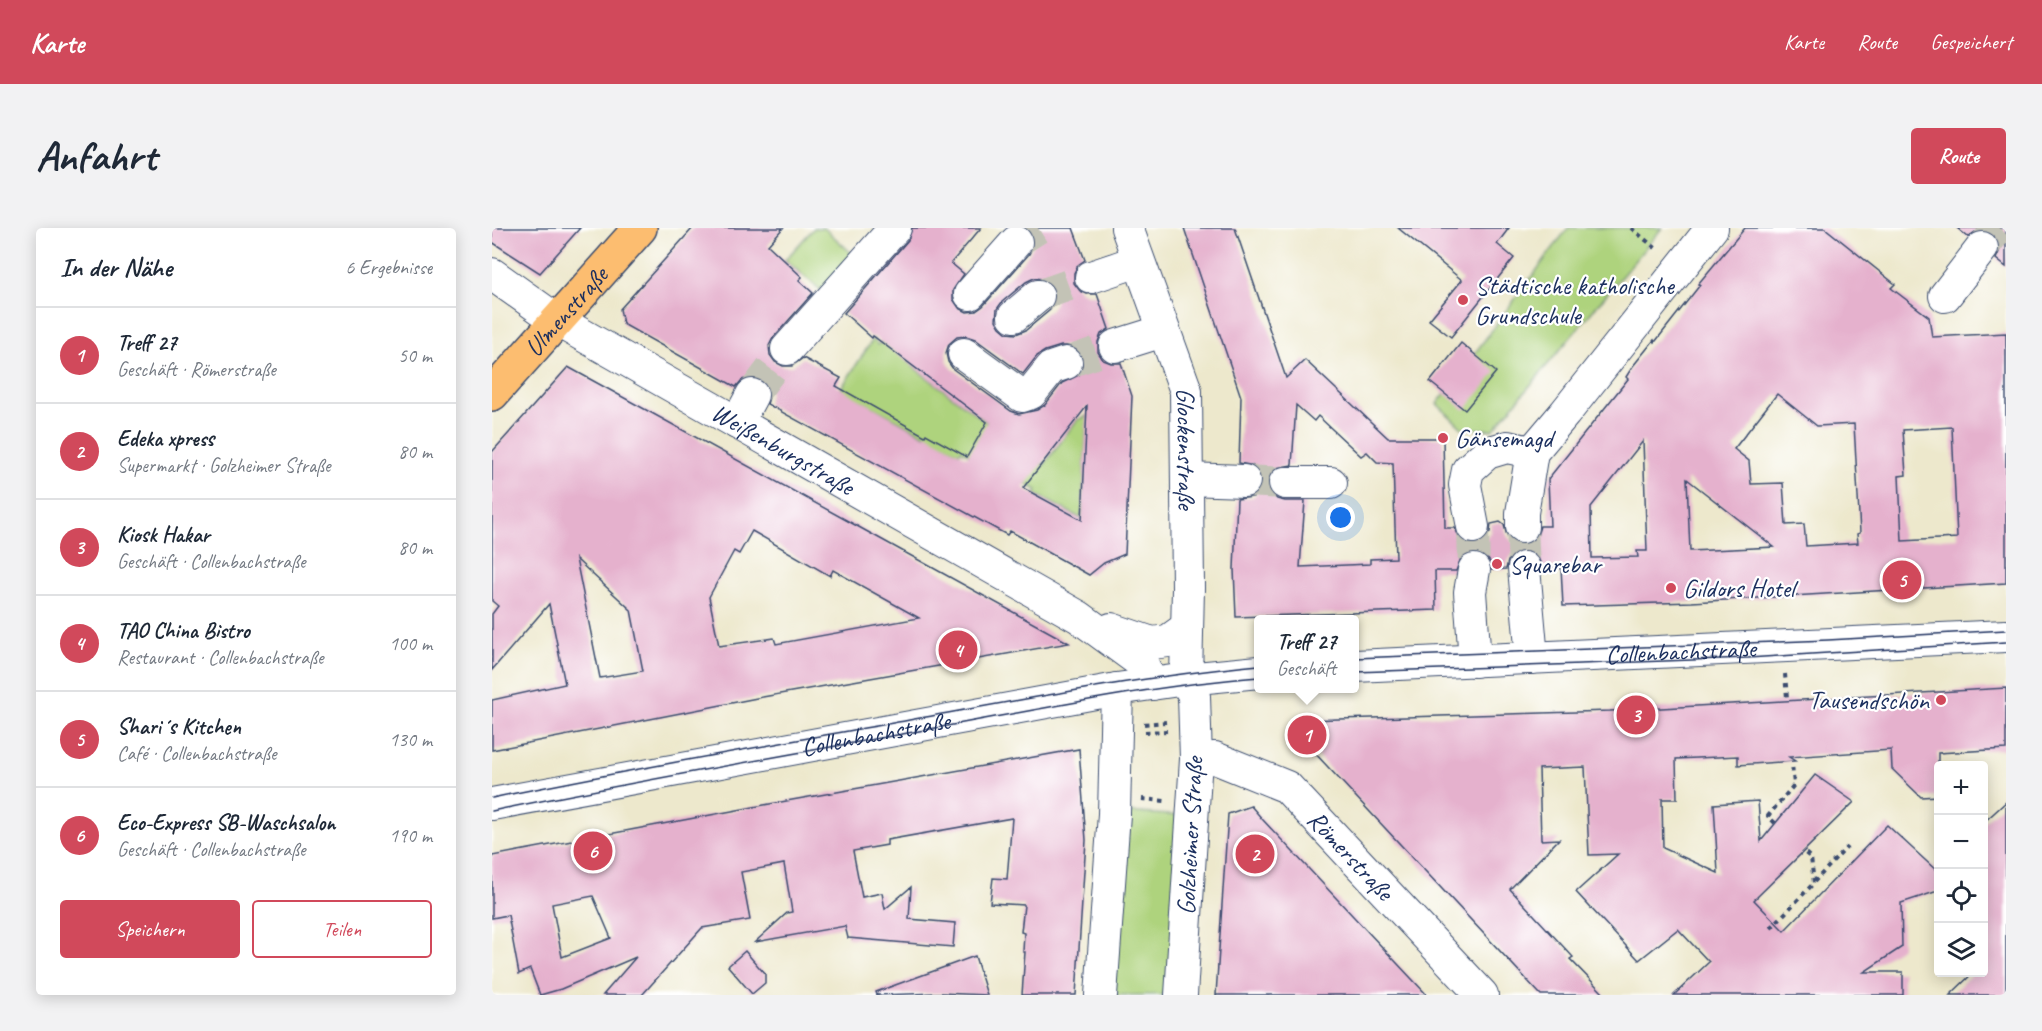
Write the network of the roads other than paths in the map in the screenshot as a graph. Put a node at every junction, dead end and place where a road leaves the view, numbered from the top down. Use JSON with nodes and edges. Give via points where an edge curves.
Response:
{"nodes":[{"id":1,"x":640,"y":228,"type":"edge"},
{"id":2,"x":895,"y":228,"type":"edge"},
{"id":3,"x":1127,"y":228,"type":"edge"},
{"id":4,"x":1712,"y":228,"type":"edge"},
{"id":5,"x":1016,"y":242,"type":"tunnel mouth"},
{"id":6,"x":1982,"y":248,"type":"tunnel mouth"},
{"id":7,"x":1138,"y":261,"type":"junction"},
{"id":8,"x":492,"y":274,"type":"edge"},
{"id":9,"x":1090,"y":277,"type":"tunnel mouth"},
{"id":10,"x":970,"y":294,"type":"dead end"},
{"id":11,"x":1038,"y":296,"type":"tunnel mouth"},
{"id":12,"x":1945,"y":296,"type":"dead end"},
{"id":13,"x":1014,"y":316,"type":"dead end"},
{"id":14,"x":558,"y":321,"type":"junction"},
{"id":15,"x":1163,"y":331,"type":"junction"},
{"id":16,"x":1115,"y":346,"type":"tunnel mouth"},
{"id":17,"x":787,"y":349,"type":"tunnel mouth"},
{"id":18,"x":964,"y":354,"type":"dead end"},
{"id":19,"x":1066,"y":363,"type":"tunnel mouth"},
{"id":20,"x":492,"y":394,"type":"edge"},
{"id":21,"x":752,"y":395,"type":"tunnel mouth"},
{"id":22,"x":737,"y":423,"type":"junction"},
{"id":23,"x":1532,"y":452,"type":"junction"},
{"id":24,"x":1186,"y":479,"type":"junction"},
{"id":25,"x":1244,"y":482,"type":"tunnel mouth"},
{"id":26,"x":1285,"y":483,"type":"tunnel mouth"},
{"id":27,"x":1331,"y":483,"type":"dead end"},
{"id":28,"x":1522,"y":526,"type":"tunnel mouth"},
{"id":29,"x":1473,"y":527,"type":"tunnel mouth"},
{"id":30,"x":1524,"y":568,"type":"tunnel mouth"},
{"id":31,"x":1474,"y":570,"type":"tunnel mouth"},
{"id":32,"x":1079,"y":617,"type":"junction"},
{"id":33,"x":1186,"y":628,"type":"junction"},
{"id":34,"x":2006,"y":636,"type":"edge"},
{"id":35,"x":1532,"y":658,"type":"junction"},
{"id":36,"x":1475,"y":661,"type":"junction"},
{"id":37,"x":1359,"y":666,"type":"edge"},
{"id":38,"x":1254,"y":672,"type":"edge"},
{"id":39,"x":1186,"y":679,"type":"junction"},
{"id":40,"x":1152,"y":684,"type":"junction"},
{"id":41,"x":1117,"y":689,"type":"junction"},
{"id":42,"x":1195,"y":736,"type":"junction"},
{"id":43,"x":492,"y":804,"type":"edge"},
{"id":44,"x":1101,"y":995,"type":"edge"},
{"id":45,"x":1181,"y":995,"type":"edge"},
{"id":46,"x":1482,"y":995,"type":"edge"}],
"edges":[{"from":1,"to":14,"type":"main road","name":"Ulmenstraße"},
{"from":2,"to":17,"type":"street"},
{"from":3,"to":7,"type":"street","name":"Glockenstraße"},
{"from":4,"to":23,"type":"street"},
{"from":5,"to":10,"type":"street"},
{"from":6,"to":12,"type":"street"},
{"from":7,"to":9,"type":"street"},
{"from":7,"to":15,"type":"street","name":"Glockenstraße"},
{"from":8,"to":14,"type":"street","name":"Weißenburgstraße"},
{"from":11,"to":13,"type":"street"},
{"from":14,"to":20,"type":"main road","name":"Ulmenstraße"},
{"from":14,"to":22,"type":"street","name":"Weißenburgstraße"},
{"from":15,"to":16,"type":"street"},
{"from":15,"to":24,"type":"street","name":"Glockenstraße","via":[[1186,391]]},
{"from":18,"to":19,"type":"street","via":[[1022,396],[1031,393],[1051,368]]},
{"from":21,"to":22,"type":"street"},
{"from":22,"to":32,"type":"street","name":"Weißenburgstraße"},
{"from":23,"to":28,"type":"street"},
{"from":23,"to":29,"type":"street","via":[[1507,447],[1487,453],[1468,470],[1465,485]]},
{"from":24,"to":25,"type":"street"},
{"from":24,"to":33,"type":"street","name":"Glockenstraße"},
{"from":26,"to":27,"type":"street"},
{"from":30,"to":35,"type":"street"},
{"from":31,"to":36,"type":"street","via":[[1470,592]]},
{"from":32,"to":33,"type":"street","name":"Weißenburgstraße","via":[[1152,643],[1168,641]]},
{"from":32,"to":40,"type":"street","name":"Weißenburgstraße","via":[[1142,663]]},
{"from":33,"to":39,"type":"street","name":"Glockenstraße"},
{"from":34,"to":35,"type":"street","name":"Collenbachstraße"},
{"from":35,"to":36,"type":"street","name":"Collenbachstraße"},
{"from":36,"to":37,"type":"street","name":"Collenbachstraße"},
{"from":38,"to":39,"type":"street","name":"Collenbachstraße"},
{"from":39,"to":40,"type":"street","name":"Collenbachstraße"},
{"from":39,"to":42,"type":"street","name":"Golzheimer Straße","via":[[1194,696]]},
{"from":40,"to":41,"type":"street","name":"Collenbachstraße"},
{"from":41,"to":43,"type":"street","name":"Collenbachstraße"},
{"from":41,"to":44,"type":"street"},
{"from":42,"to":45,"type":"street","name":"Golzheimer Straße"},
{"from":42,"to":46,"type":"street","name":"Römerstraße","via":[[1215,758],[1287,787]]}]}
